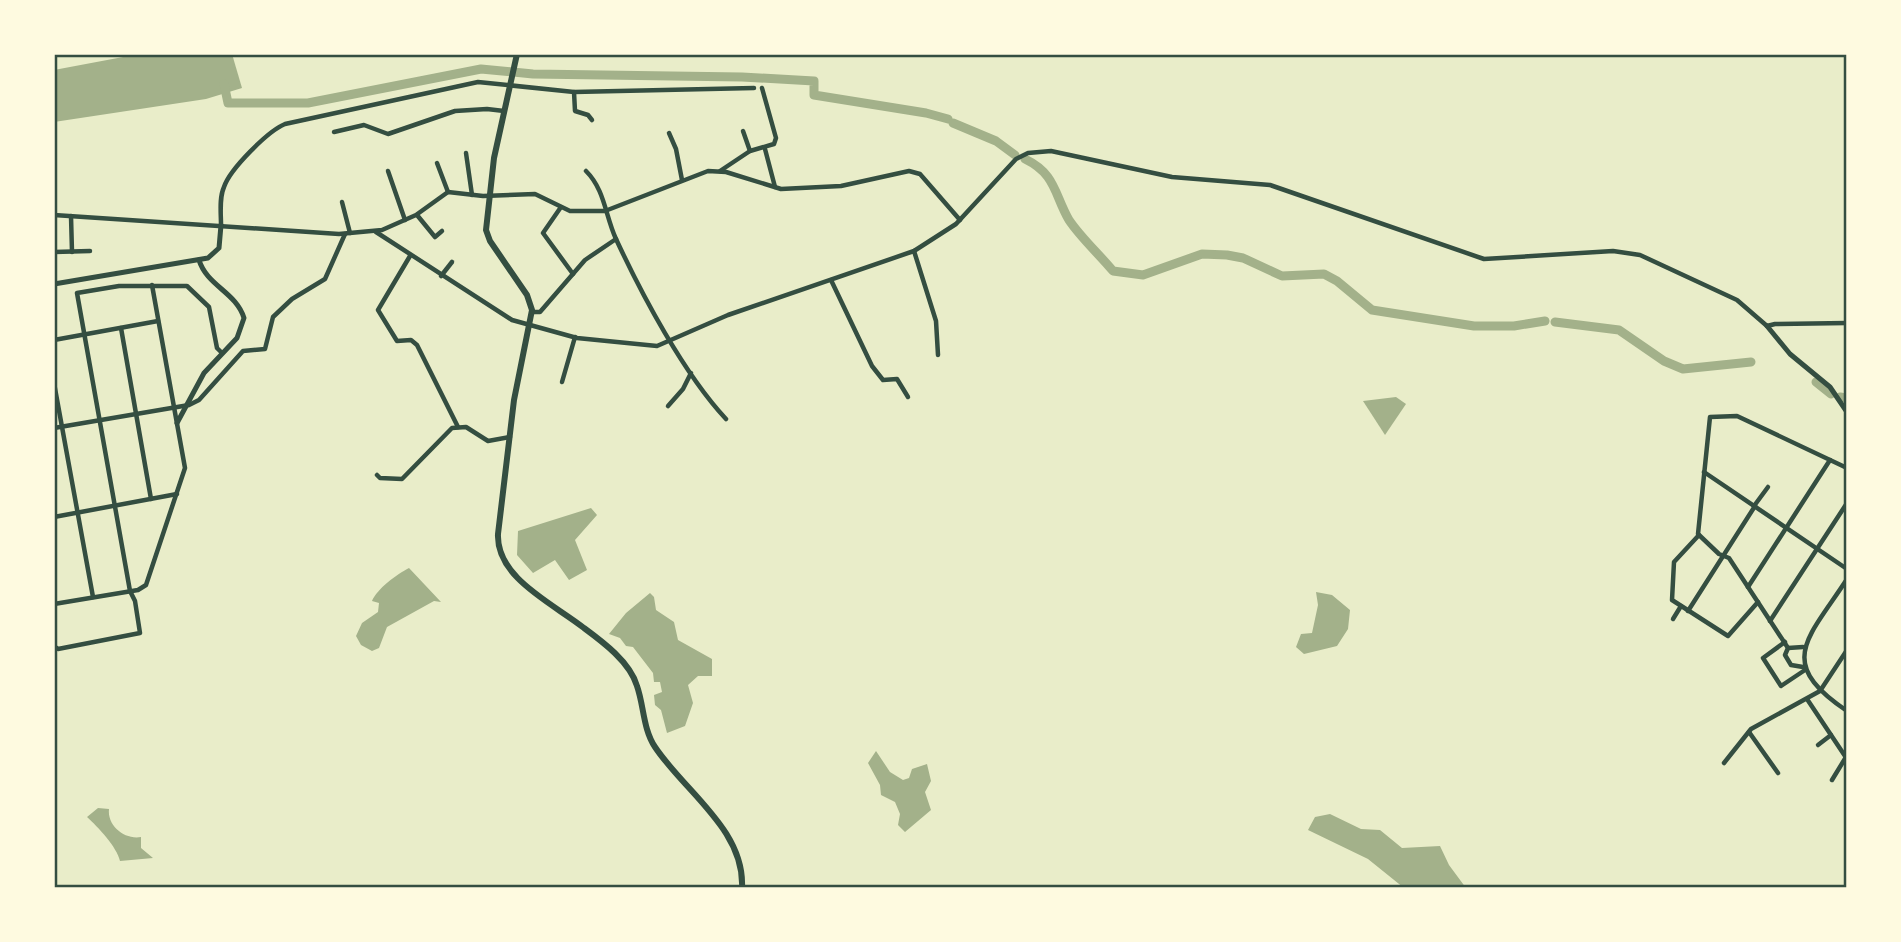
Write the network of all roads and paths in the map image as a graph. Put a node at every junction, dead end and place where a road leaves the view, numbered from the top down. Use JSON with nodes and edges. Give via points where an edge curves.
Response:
{"nodes":[{"id":1,"x":517,"y":54,"type":"edge"},
{"id":2,"x":511,"y":84,"type":"junction"},
{"id":3,"x":754,"y":88,"type":"dead end"},
{"id":4,"x":762,"y":88,"type":"dead end"},
{"id":5,"x":574,"y":92,"type":"junction"},
{"id":6,"x":504,"y":111,"type":"junction"},
{"id":7,"x":592,"y":120,"type":"dead end"},
{"id":8,"x":743,"y":131,"type":"dead end"},
{"id":9,"x":334,"y":132,"type":"dead end"},
{"id":10,"x":668,"y":133,"type":"dead end"},
{"id":11,"x":765,"y":149,"type":"junction"},
{"id":12,"x":750,"y":151,"type":"junction"},
{"id":13,"x":466,"y":153,"type":"dead end"},
{"id":14,"x":437,"y":163,"type":"dead end"},
{"id":15,"x":388,"y":171,"type":"dead end"},
{"id":16,"x":586,"y":171,"type":"dead end"},
{"id":17,"x":719,"y":171,"type":"junction"},
{"id":18,"x":682,"y":180,"type":"junction"},
{"id":19,"x":775,"y":187,"type":"junction"},
{"id":20,"x":448,"y":192,"type":"junction"},
{"id":21,"x":472,"y":195,"type":"junction"},
{"id":22,"x":491,"y":196,"type":"junction"},
{"id":23,"x":342,"y":202,"type":"dead end"},
{"id":24,"x":561,"y":207,"type":"junction"},
{"id":25,"x":605,"y":211,"type":"junction"},
{"id":26,"x":54,"y":215,"type":"edge"},
{"id":27,"x":416,"y":215,"type":"junction"},
{"id":28,"x":71,"y":216,"type":"junction"},
{"id":29,"x":405,"y":220,"type":"junction"},
{"id":30,"x":960,"y":220,"type":"junction"},
{"id":31,"x":221,"y":225,"type":"junction"},
{"id":32,"x":442,"y":231,"type":"dead end"},
{"id":33,"x":376,"y":232,"type":"junction"},
{"id":34,"x":348,"y":233,"type":"junction"},
{"id":35,"x":616,"y":239,"type":"junction"},
{"id":36,"x":90,"y":251,"type":"dead end"},
{"id":37,"x":914,"y":251,"type":"junction"},
{"id":38,"x":72,"y":252,"type":"junction"},
{"id":39,"x":54,"y":253,"type":"edge"},
{"id":40,"x":410,"y":256,"type":"junction"},
{"id":41,"x":199,"y":260,"type":"junction"},
{"id":42,"x":452,"y":262,"type":"dead end"},
{"id":43,"x":573,"y":275,"type":"junction"},
{"id":44,"x":441,"y":276,"type":"junction"},
{"id":45,"x":831,"y":280,"type":"junction"},
{"id":46,"x":54,"y":285,"type":"edge"},
{"id":47,"x":152,"y":285,"type":"junction"},
{"id":48,"x":532,"y":312,"type":"junction"},
{"id":49,"x":158,"y":321,"type":"junction"},
{"id":50,"x":1847,"y":323,"type":"edge"},
{"id":51,"x":529,"y":327,"type":"junction"},
{"id":52,"x":1767,"y":327,"type":"junction"},
{"id":53,"x":121,"y":328,"type":"junction"},
{"id":54,"x":84,"y":334,"type":"junction"},
{"id":55,"x":575,"y":337,"type":"junction"},
{"id":56,"x":54,"y":340,"type":"edge"},
{"id":57,"x":670,"y":341,"type":"junction"},
{"id":58,"x":222,"y":353,"type":"junction"},
{"id":59,"x":938,"y":355,"type":"dead end"},
{"id":60,"x":691,"y":373,"type":"junction"},
{"id":61,"x":562,"y":382,"type":"dead end"},
{"id":62,"x":54,"y":383,"type":"edge"},
{"id":63,"x":908,"y":397,"type":"dead end"},
{"id":64,"x":186,"y":405,"type":"junction"},
{"id":65,"x":668,"y":405,"type":"dead end"},
{"id":66,"x":174,"y":407,"type":"junction"},
{"id":67,"x":1847,"y":412,"type":"edge"},
{"id":68,"x":136,"y":413,"type":"junction"},
{"id":69,"x":726,"y":419,"type":"dead end"},
{"id":70,"x":99,"y":420,"type":"junction"},
{"id":71,"x":177,"y":423,"type":"junction"},
{"id":72,"x":62,"y":427,"type":"junction"},
{"id":73,"x":458,"y":427,"type":"junction"},
{"id":74,"x":54,"y":428,"type":"edge"},
{"id":75,"x":510,"y":437,"type":"junction"},
{"id":76,"x":1830,"y":460,"type":"junction"},
{"id":77,"x":1847,"y":468,"type":"edge"},
{"id":78,"x":1704,"y":472,"type":"junction"},
{"id":79,"x":377,"y":475,"type":"dead end"},
{"id":80,"x":1768,"y":487,"type":"dead end"},
{"id":81,"x":178,"y":494,"type":"junction"},
{"id":82,"x":151,"y":499,"type":"junction"},
{"id":83,"x":1847,"y":503,"type":"edge"},
{"id":84,"x":115,"y":506,"type":"junction"},
{"id":85,"x":1755,"y":506,"type":"junction"},
{"id":86,"x":78,"y":512,"type":"junction"},
{"id":87,"x":54,"y":517,"type":"edge"},
{"id":88,"x":1786,"y":527,"type":"junction"},
{"id":89,"x":1699,"y":535,"type":"junction"},
{"id":90,"x":1817,"y":548,"type":"junction"},
{"id":91,"x":1723,"y":556,"type":"junction"},
{"id":92,"x":1847,"y":569,"type":"edge"},
{"id":93,"x":1847,"y":579,"type":"edge"},
{"id":94,"x":1748,"y":587,"type":"junction"},
{"id":95,"x":130,"y":591,"type":"junction"},
{"id":96,"x":93,"y":597,"type":"junction"},
{"id":97,"x":1758,"y":602,"type":"junction"},
{"id":98,"x":54,"y":604,"type":"edge"},
{"id":99,"x":1681,"y":606,"type":"junction"},
{"id":100,"x":1688,"y":611,"type":"junction"},
{"id":101,"x":1673,"y":619,"type":"dead end"},
{"id":102,"x":1770,"y":621,"type":"junction"},
{"id":103,"x":1786,"y":645,"type":"junction"},
{"id":104,"x":54,"y":646,"type":"edge"},
{"id":105,"x":1803,"y":647,"type":"junction"},
{"id":106,"x":1847,"y":650,"type":"edge"},
{"id":107,"x":1804,"y":668,"type":"junction"},
{"id":108,"x":1820,"y":691,"type":"junction"},
{"id":109,"x":1807,"y":699,"type":"junction"},
{"id":110,"x":1847,"y":711,"type":"edge"},
{"id":111,"x":1749,"y":732,"type":"junction"},
{"id":112,"x":1831,"y":735,"type":"junction"},
{"id":113,"x":1818,"y":745,"type":"dead end"},
{"id":114,"x":1846,"y":758,"type":"edge"},
{"id":115,"x":1724,"y":763,"type":"dead end"},
{"id":116,"x":1778,"y":773,"type":"dead end"},
{"id":117,"x":1832,"y":779,"type":"dead end"},
{"id":118,"x":742,"y":888,"type":"edge"}],
"edges":[{"from":1,"to":2,"type":"main road"},
{"from":2,"to":5,"type":"street"},
{"from":2,"to":6,"type":"main road"},
{"from":2,"to":31,"type":"street","via":[[461,84],[274,128],[224,187]]},
{"from":3,"to":5,"type":"street"},
{"from":4,"to":11,"type":"street","via":[[776,138]]},
{"from":5,"to":7,"type":"street","via":[[575,111]]},
{"from":6,"to":9,"type":"street","via":[[456,111],[388,134],[364,125]]},
{"from":6,"to":22,"type":"main road"},
{"from":8,"to":12,"type":"street"},
{"from":10,"to":18,"type":"street"},
{"from":11,"to":12,"type":"street"},
{"from":11,"to":19,"type":"street"},
{"from":12,"to":17,"type":"street"},
{"from":13,"to":21,"type":"street"},
{"from":14,"to":20,"type":"street"},
{"from":15,"to":29,"type":"street"},
{"from":16,"to":25,"type":"street","via":[[601,189]]},
{"from":17,"to":18,"type":"street"},
{"from":17,"to":19,"type":"street"},
{"from":18,"to":25,"type":"street"},
{"from":19,"to":30,"type":"street","via":[[841,186],[914,171]]},
{"from":20,"to":21,"type":"street"},
{"from":20,"to":27,"type":"street"},
{"from":21,"to":22,"type":"street"},
{"from":22,"to":24,"type":"street","via":[[536,194]]},
{"from":22,"to":48,"type":"main road","via":[[487,234],[527,295]]},
{"from":23,"to":34,"type":"street"},
{"from":24,"to":25,"type":"street","via":[[578,213]]},
{"from":24,"to":43,"type":"street","via":[[543,233]]},
{"from":25,"to":35,"type":"street"},
{"from":26,"to":28,"type":"street"},
{"from":27,"to":29,"type":"street"},
{"from":27,"to":32,"type":"street","via":[[435,237]]},
{"from":28,"to":31,"type":"street"},
{"from":28,"to":38,"type":"street"},
{"from":29,"to":33,"type":"street"},
{"from":30,"to":37,"type":"street"},
{"from":30,"to":52,"type":"street","via":[[1016,159],[1040,150],[1060,152],[1153,174],[1270,185],[1484,259],[1613,251],[1640,255],[1737,300]]},
{"from":31,"to":34,"type":"street"},
{"from":31,"to":41,"type":"street","via":[[219,248]]},
{"from":33,"to":34,"type":"street"},
{"from":33,"to":40,"type":"street"},
{"from":34,"to":64,"type":"street","via":[[325,278],[273,317],[265,349],[243,351],[199,400]]},
{"from":35,"to":43,"type":"street","via":[[585,260]]},
{"from":35,"to":57,"type":"street"},
{"from":36,"to":38,"type":"street"},
{"from":37,"to":45,"type":"street"},
{"from":37,"to":59,"type":"street","via":[[936,321]]},
{"from":38,"to":39,"type":"street"},
{"from":40,"to":44,"type":"street"},
{"from":40,"to":73,"type":"street","via":[[378,310],[397,341],[411,340],[416,345]]},
{"from":41,"to":46,"type":"street"},
{"from":41,"to":58,"type":"street","via":[[206,278],[237,302],[244,318],[237,338]]},
{"from":42,"to":44,"type":"street"},
{"from":43,"to":48,"type":"street","via":[[548,305]]},
{"from":44,"to":51,"type":"street"},
{"from":45,"to":57,"type":"street"},
{"from":45,"to":63,"type":"street","via":[[872,366],[883,380],[897,379]]},
{"from":47,"to":49,"type":"street"},
{"from":47,"to":54,"type":"street","via":[[77,293]]},
{"from":47,"to":58,"type":"street","via":[[187,286],[209,307]]},
{"from":48,"to":51,"type":"main road"},
{"from":49,"to":53,"type":"street"},
{"from":49,"to":66,"type":"street"},
{"from":50,"to":52,"type":"street"},
{"from":51,"to":55,"type":"street"},
{"from":51,"to":75,"type":"main road"},
{"from":52,"to":67,"type":"street","via":[[1790,354],[1830,387]]},
{"from":53,"to":54,"type":"street"},
{"from":53,"to":68,"type":"street"},
{"from":54,"to":56,"type":"street"},
{"from":54,"to":70,"type":"street"},
{"from":55,"to":57,"type":"street","via":[[646,347]]},
{"from":55,"to":61,"type":"street"},
{"from":57,"to":60,"type":"street"},
{"from":58,"to":64,"type":"street"},
{"from":60,"to":65,"type":"street"},
{"from":60,"to":69,"type":"street"},
{"from":62,"to":72,"type":"street"},
{"from":64,"to":66,"type":"street"},
{"from":64,"to":71,"type":"street"},
{"from":66,"to":68,"type":"street"},
{"from":66,"to":71,"type":"street"},
{"from":68,"to":70,"type":"street"},
{"from":68,"to":82,"type":"street"},
{"from":70,"to":72,"type":"street"},
{"from":70,"to":84,"type":"street"},
{"from":71,"to":81,"type":"street","via":[[185,468]]},
{"from":72,"to":74,"type":"street"},
{"from":72,"to":86,"type":"street"},
{"from":73,"to":75,"type":"street","via":[[467,427],[488,441]]},
{"from":73,"to":79,"type":"street","via":[[448,429],[402,479]]},
{"from":75,"to":118,"type":"main road","via":[[498,534],[501,557],[513,574],[591,633],[629,669],[650,737],[730,839],[741,862]]},
{"from":76,"to":77,"type":"street"},
{"from":76,"to":78,"type":"street","via":[[1737,416],[1710,417]]},
{"from":76,"to":88,"type":"street"},
{"from":78,"to":85,"type":"street"},
{"from":78,"to":89,"type":"street"},
{"from":80,"to":85,"type":"street"},
{"from":81,"to":82,"type":"street"},
{"from":81,"to":95,"type":"street","via":[[148,580],[142,588]]},
{"from":82,"to":84,"type":"street"},
{"from":83,"to":90,"type":"street"},
{"from":84,"to":86,"type":"street"},
{"from":84,"to":95,"type":"street"},
{"from":85,"to":88,"type":"street"},
{"from":85,"to":91,"type":"street"},
{"from":86,"to":87,"type":"street"},
{"from":86,"to":96,"type":"street"},
{"from":88,"to":90,"type":"street"},
{"from":88,"to":94,"type":"street"},
{"from":89,"to":91,"type":"street"},
{"from":89,"to":99,"type":"street","via":[[1674,562],[1672,600]]},
{"from":90,"to":92,"type":"street"},
{"from":90,"to":102,"type":"street"},
{"from":91,"to":94,"type":"street"},
{"from":91,"to":100,"type":"street"},
{"from":93,"to":105,"type":"street"},
{"from":94,"to":97,"type":"street"},
{"from":95,"to":96,"type":"street"},
{"from":95,"to":104,"type":"street","via":[[140,634],[58,649]]},
{"from":96,"to":98,"type":"street"},
{"from":97,"to":100,"type":"street","via":[[1728,636]]},
{"from":97,"to":102,"type":"street"},
{"from":99,"to":100,"type":"street"},
{"from":99,"to":101,"type":"street"},
{"from":102,"to":103,"type":"street"},
{"from":103,"to":105,"type":"street"},
{"from":103,"to":107,"type":"street","via":[[1785,656],[1791,665]]},
{"from":103,"to":107,"type":"street","via":[[1763,658],[1781,686]]},
{"from":105,"to":107,"type":"street"},
{"from":106,"to":108,"type":"street"},
{"from":107,"to":108,"type":"street"},
{"from":108,"to":109,"type":"street"},
{"from":108,"to":110,"type":"street"},
{"from":109,"to":111,"type":"street"},
{"from":109,"to":112,"type":"street"},
{"from":111,"to":115,"type":"street"},
{"from":111,"to":116,"type":"street"},
{"from":112,"to":113,"type":"street"},
{"from":112,"to":114,"type":"street"},
{"from":114,"to":117,"type":"street"}]}
